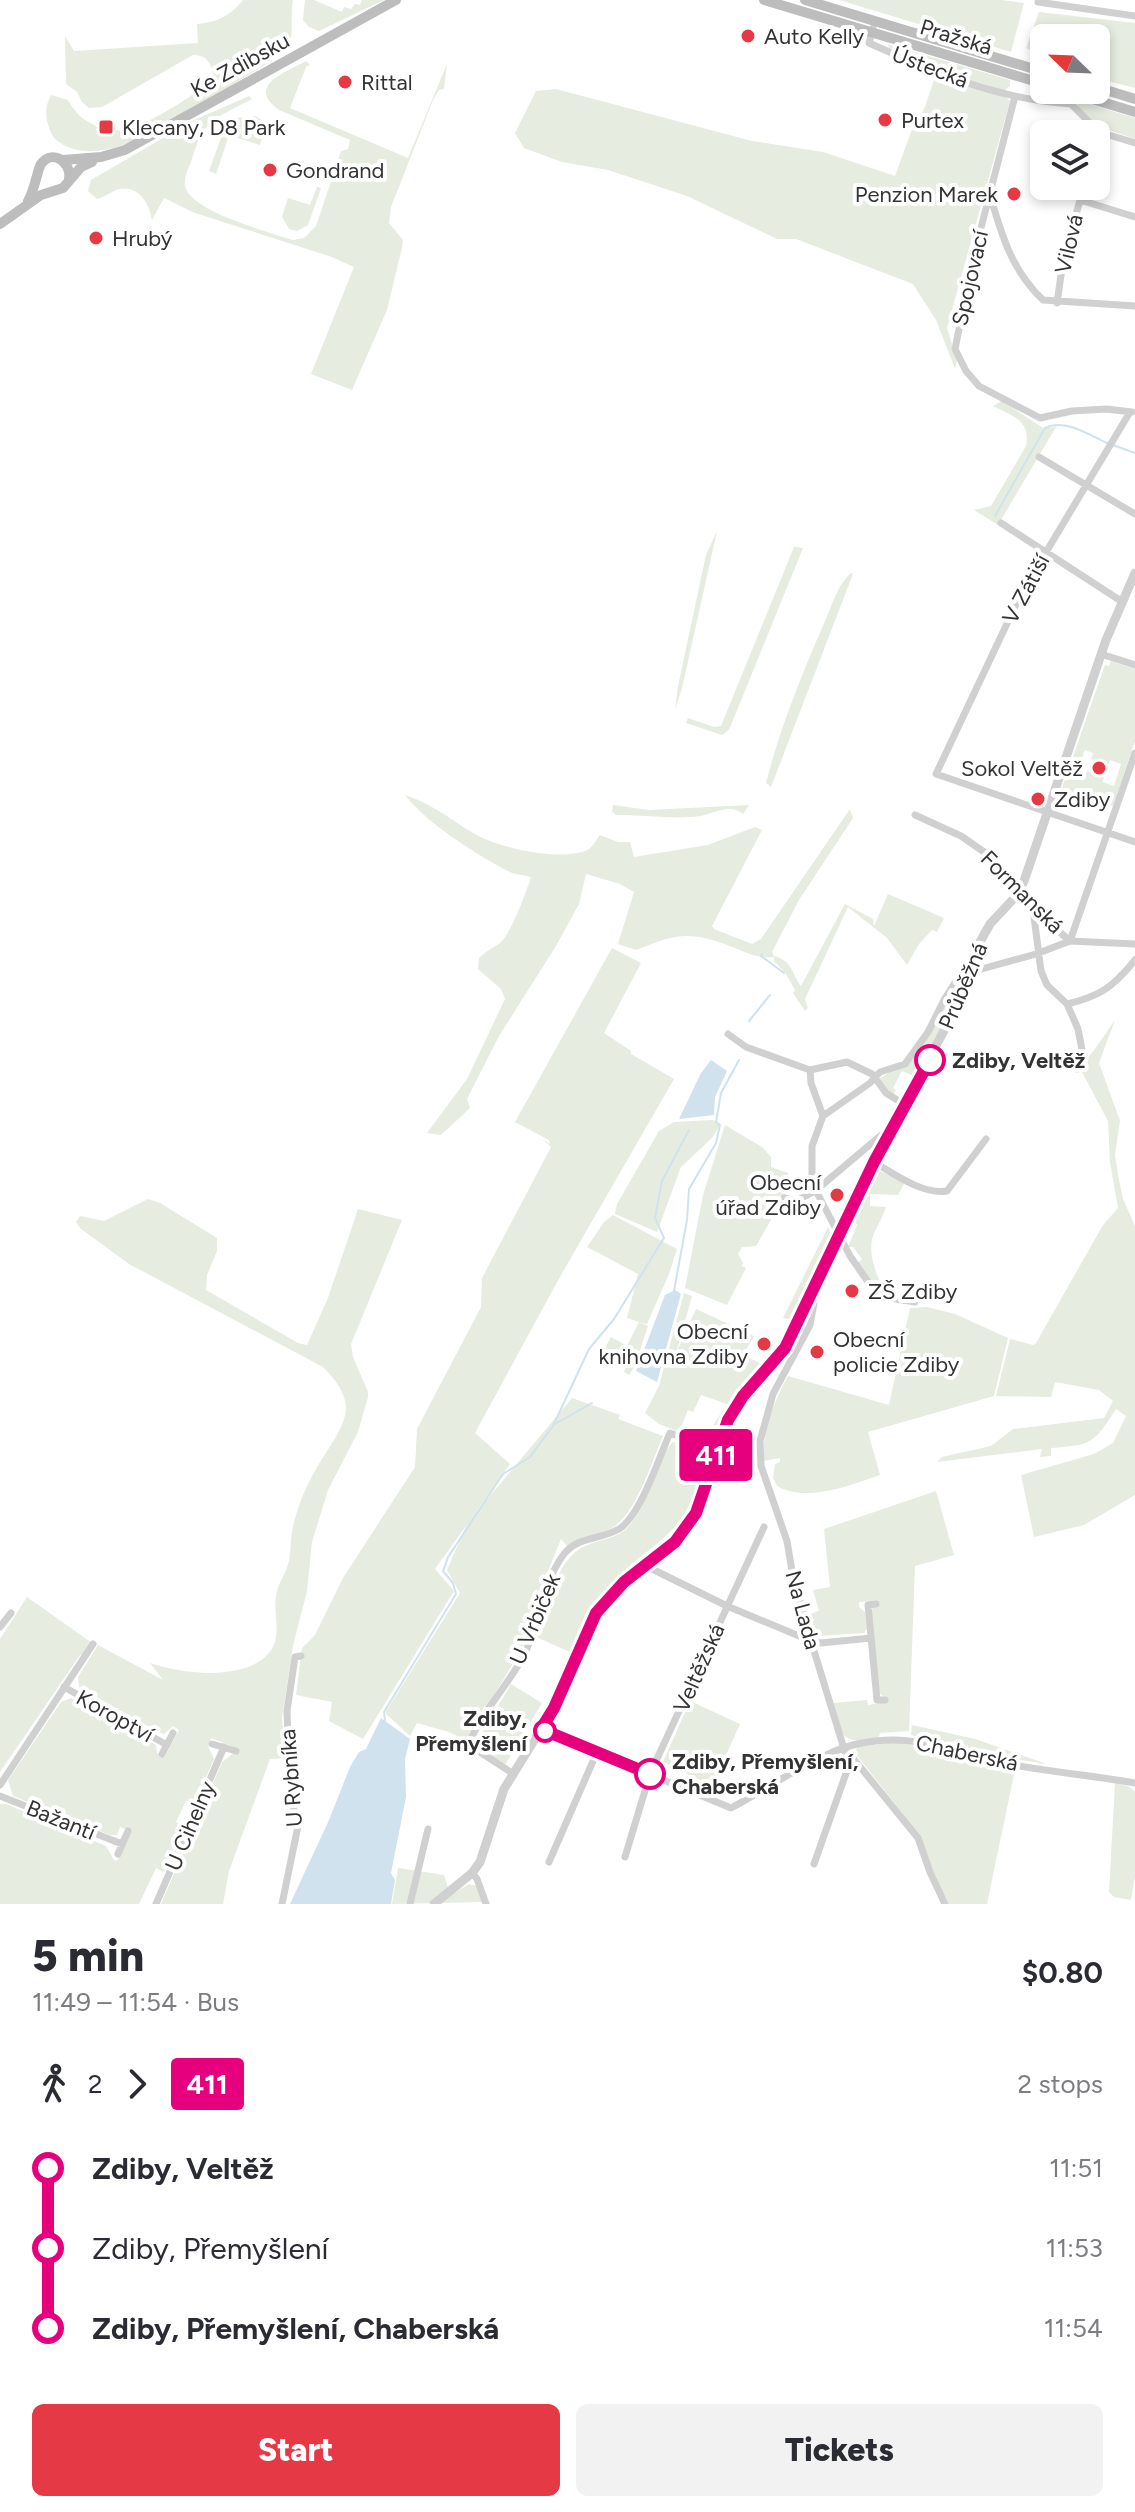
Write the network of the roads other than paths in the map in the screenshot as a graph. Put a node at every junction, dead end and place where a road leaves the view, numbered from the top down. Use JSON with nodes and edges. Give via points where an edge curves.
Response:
{"nodes":[{"id":1,"x":396,"y":0,"type":"edge"},
{"id":2,"x":764,"y":0,"type":"edge"},
{"id":3,"x":805,"y":0,"type":"edge"},
{"id":4,"x":1038,"y":2,"type":"dead end"},
{"id":5,"x":1135,"y":16,"type":"edge"},
{"id":6,"x":873,"y":26,"type":"junction"},
{"id":7,"x":1030,"y":68,"type":"edge"},
{"id":8,"x":1030,"y":79,"type":"edge"},
{"id":9,"x":1110,"y":91,"type":"edge"},
{"id":10,"x":1015,"y":96,"type":"junction"},
{"id":11,"x":1135,"y":99,"type":"edge"},
{"id":12,"x":1030,"y":100,"type":"edge"},
{"id":13,"x":1077,"y":104,"type":"edge"},
{"id":14,"x":1097,"y":104,"type":"edge"},
{"id":15,"x":1135,"y":112,"type":"edge"},
{"id":16,"x":1090,"y":120,"type":"edge"},
{"id":17,"x":1110,"y":135,"type":"edge"},
{"id":18,"x":1135,"y":143,"type":"edge"},
{"id":19,"x":101,"y":157,"type":"junction"},
{"id":20,"x":63,"y":160,"type":"junction"},
{"id":21,"x":38,"y":178,"type":"junction"},
{"id":22,"x":69,"y":179,"type":"junction"},
{"id":23,"x":52,"y":190,"type":"junction"},
{"id":24,"x":990,"y":196,"type":"junction"},
{"id":25,"x":1080,"y":200,"type":"joint"},
{"id":26,"x":20,"y":211,"type":"junction"},
{"id":27,"x":1135,"y":217,"type":"edge"},
{"id":28,"x":0,"y":224,"type":"edge"},
{"id":29,"x":1057,"y":303,"type":"junction"},
{"id":30,"x":1135,"y":306,"type":"edge"},
{"id":31,"x":1133,"y":412,"type":"edge"},
{"id":32,"x":1039,"y":457,"type":"dead end"},
{"id":33,"x":1087,"y":485,"type":"junction"},
{"id":34,"x":1135,"y":514,"type":"edge"},
{"id":35,"x":1001,"y":523,"type":"dead end"},
{"id":36,"x":1046,"y":550,"type":"junction"},
{"id":37,"x":1135,"y":573,"type":"edge"},
{"id":38,"x":1121,"y":601,"type":"junction"},
{"id":39,"x":1101,"y":654,"type":"junction"},
{"id":40,"x":1135,"y":665,"type":"edge"},
{"id":41,"x":1135,"y":753,"type":"edge"},
{"id":42,"x":1046,"y":813,"type":"junction"},
{"id":43,"x":915,"y":815,"type":"dead end"},
{"id":44,"x":1108,"y":833,"type":"junction"},
{"id":45,"x":1135,"y":842,"type":"edge"},
{"id":46,"x":1018,"y":894,"type":"junction"},
{"id":47,"x":1033,"y":909,"type":"junction"},
{"id":48,"x":1070,"y":941,"type":"junction"},
{"id":49,"x":1135,"y":944,"type":"edge"},
{"id":50,"x":1036,"y":954,"type":"junction"},
{"id":51,"x":1135,"y":960,"type":"edge"},
{"id":52,"x":968,"y":972,"type":"junction"},
{"id":53,"x":1067,"y":1004,"type":"junction"},
{"id":54,"x":728,"y":1034,"type":"dead end"},
{"id":55,"x":1083,"y":1055,"type":"dead end"},
{"id":56,"x":810,"y":1070,"type":"junction"},
{"id":57,"x":875,"y":1078,"type":"junction"},
{"id":58,"x":905,"y":1105,"type":"junction"},
{"id":59,"x":823,"y":1116,"type":"junction"},
{"id":60,"x":890,"y":1133,"type":"junction"},
{"id":61,"x":986,"y":1139,"type":"dead end"},
{"id":62,"x":874,"y":1162,"type":"junction"},
{"id":63,"x":815,"y":1191,"type":"junction"},
{"id":64,"x":784,"y":1198,"type":"dead end"},
{"id":65,"x":838,"y":1237,"type":"junction"},
{"id":66,"x":808,"y":1300,"type":"junction"},
{"id":67,"x":915,"y":1302,"type":"dead end"},
{"id":68,"x":717,"y":1451,"type":"junction"},
{"id":69,"x":764,"y":1527,"type":"dead end"},
{"id":70,"x":646,"y":1566,"type":"junction"},
{"id":71,"x":868,"y":1605,"type":"dead end"},
{"id":72,"x":727,"y":1606,"type":"junction"},
{"id":73,"x":11,"y":1613,"type":"dead end"},
{"id":74,"x":0,"y":1627,"type":"edge"},
{"id":75,"x":871,"y":1638,"type":"junction"},
{"id":76,"x":811,"y":1641,"type":"junction"},
{"id":77,"x":93,"y":1644,"type":"dead end"},
{"id":78,"x":301,"y":1656,"type":"dead end"},
{"id":79,"x":64,"y":1687,"type":"junction"},
{"id":80,"x":885,"y":1700,"type":"dead end"},
{"id":81,"x":541,"y":1729,"type":"junction"},
{"id":82,"x":173,"y":1733,"type":"dead end"},
{"id":83,"x":212,"y":1744,"type":"dead end"},
{"id":84,"x":167,"y":1745,"type":"junction"},
{"id":85,"x":224,"y":1747,"type":"junction"},
{"id":86,"x":845,"y":1748,"type":"junction"},
{"id":87,"x":236,"y":1751,"type":"dead end"},
{"id":88,"x":597,"y":1752,"type":"junction"},
{"id":89,"x":162,"y":1754,"type":"dead end"},
{"id":90,"x":512,"y":1773,"type":"junction"},
{"id":91,"x":650,"y":1774,"type":"junction"},
{"id":92,"x":1135,"y":1783,"type":"edge"},
{"id":93,"x":0,"y":1785,"type":"edge"},
{"id":94,"x":0,"y":1796,"type":"edge"},
{"id":95,"x":428,"y":1829,"type":"dead end"},
{"id":96,"x":128,"y":1831,"type":"dead end"},
{"id":97,"x":122,"y":1844,"type":"junction"},
{"id":98,"x":118,"y":1854,"type":"dead end"},
{"id":99,"x":625,"y":1857,"type":"dead end"},
{"id":100,"x":549,"y":1862,"type":"dead end"},
{"id":101,"x":814,"y":1864,"type":"dead end"},
{"id":102,"x":472,"y":1873,"type":"junction"},
{"id":103,"x":156,"y":1904,"type":"edge"},
{"id":104,"x":282,"y":1904,"type":"edge"},
{"id":105,"x":410,"y":1904,"type":"edge"},
{"id":106,"x":434,"y":1904,"type":"edge"},
{"id":107,"x":486,"y":1904,"type":"edge"},
{"id":108,"x":945,"y":1904,"type":"edge"}],
"edges":[{"from":1,"to":19,"type":"main road","name":"Ke Zdibsku","via":[[174,125]]},
{"from":2,"to":6,"type":"main road","name":"Pražská"},
{"from":3,"to":6,"type":"main road","name":"Pražská"},
{"from":4,"to":5,"type":"street"},
{"from":6,"to":7,"type":"main road","name":"Pražská"},
{"from":6,"to":8,"type":"main road","name":"Pražská"},
{"from":6,"to":10,"type":"street","name":"Ústecká","via":[[869,43],[939,74]]},
{"from":9,"to":11,"type":"main road"},
{"from":10,"to":12,"type":"street"},
{"from":10,"to":24,"type":"street","name":"Spojovací"},
{"from":13,"to":16,"type":"street"},
{"from":14,"to":15,"type":"main road"},
{"from":17,"to":18,"type":"street"},
{"from":19,"to":20,"type":"main road","name":"Ke Zdibsku"},
{"from":19,"to":22,"type":"main road","name":"Ke Zdibsku"},
{"from":20,"to":21,"type":"main road","via":[[45,160]]},
{"from":20,"to":22,"type":"main road"},
{"from":21,"to":23,"type":"main road"},
{"from":21,"to":26,"type":"main road"},
{"from":22,"to":23,"type":"main road","via":[[63,188]]},
{"from":23,"to":26,"type":"main road"},
{"from":24,"to":29,"type":"street","via":[[1013,263],[1043,300]]},
{"from":24,"to":31,"type":"street","name":"Spojovací","via":[[955,349],[966,371],[979,386],[1040,418],[1072,411]]},
{"from":25,"to":27,"type":"street"},
{"from":25,"to":29,"type":"street","name":"Vilová"},
{"from":26,"to":28,"type":"main road"},
{"from":29,"to":30,"type":"street"},
{"from":31,"to":33,"type":"street","name":"V Zátiší"},
{"from":32,"to":33,"type":"street"},
{"from":33,"to":34,"type":"street"},
{"from":33,"to":36,"type":"street","name":"V Zátiší"},
{"from":35,"to":36,"type":"street"},
{"from":36,"to":38,"type":"street"},
{"from":36,"to":42,"type":"street","name":"V Zátiší","via":[[936,774]]},
{"from":37,"to":38,"type":"street","name":"Průběžná"},
{"from":38,"to":39,"type":"street","name":"Průběžná"},
{"from":39,"to":40,"type":"street"},
{"from":39,"to":42,"type":"street","name":"Průběžná"},
{"from":41,"to":44,"type":"street"},
{"from":42,"to":44,"type":"street"},
{"from":42,"to":46,"type":"street","name":"Průběžná"},
{"from":43,"to":46,"type":"street","name":"Formanská","via":[[987,854]]},
{"from":44,"to":45,"type":"street"},
{"from":44,"to":48,"type":"street"},
{"from":46,"to":47,"type":"street","name":"Formanská"},
{"from":46,"to":52,"type":"street","name":"Průběžná","via":[[990,924]]},
{"from":47,"to":48,"type":"street","name":"Formanská"},
{"from":47,"to":50,"type":"street"},
{"from":48,"to":49,"type":"street","name":"Formanská"},
{"from":48,"to":50,"type":"street"},
{"from":50,"to":52,"type":"street"},
{"from":50,"to":53,"type":"street","via":[[1047,985]]},
{"from":51,"to":53,"type":"street","via":[[1096,997]]},
{"from":52,"to":57,"type":"street","via":[[960,975],[905,1064]]},
{"from":52,"to":58,"type":"street","name":"Průběžná","via":[[954,1012]]},
{"from":53,"to":55,"type":"street"},
{"from":54,"to":56,"type":"street","via":[[746,1047]]},
{"from":56,"to":57,"type":"street","via":[[847,1062]]},
{"from":56,"to":59,"type":"street"},
{"from":57,"to":58,"type":"street"},
{"from":57,"to":59,"type":"street"},
{"from":58,"to":60,"type":"street","name":"Průběžná"},
{"from":59,"to":63,"type":"street","via":[[812,1146]]},
{"from":60,"to":62,"type":"street","name":"Průběžná"},
{"from":60,"to":63,"type":"street"},
{"from":61,"to":62,"type":"street","via":[[947,1191],[936,1193]]},
{"from":62,"to":65,"type":"street","name":"Průběžná"},
{"from":63,"to":64,"type":"street","via":[[796,1201]]},
{"from":63,"to":65,"type":"street"},
{"from":65,"to":66,"type":"street","name":"Průběžná"},
{"from":65,"to":67,"type":"street","via":[[873,1289],[886,1298]]},
{"from":66,"to":68,"type":"street","name":"Průběžná","via":[[778,1359],[735,1407]]},
{"from":66,"to":76,"type":"street","name":"Na Lada","via":[[814,1303],[810,1325],[773,1394],[759,1453]]},
{"from":68,"to":70,"type":"street","name":"Průběžná","via":[[696,1513],[675,1542]]},
{"from":68,"to":90,"type":"street","name":"U Vrbiček","via":[[670,1433],[627,1521],[606,1535],[580,1541],[564,1554],[525,1652],[471,1739],[470,1748]]},
{"from":69,"to":72,"type":"street","name":"Veltěžská"},
{"from":70,"to":72,"type":"street"},
{"from":70,"to":81,"type":"street","name":"Průběžná","via":[[596,1613]]},
{"from":71,"to":75,"type":"street"},
{"from":72,"to":76,"type":"street"},
{"from":72,"to":91,"type":"street","name":"Veltěžská"},
{"from":73,"to":74,"type":"street"},
{"from":75,"to":76,"type":"street"},
{"from":75,"to":80,"type":"street","via":[[877,1700]]},
{"from":76,"to":86,"type":"street","name":"Na Lada"},
{"from":77,"to":79,"type":"street"},
{"from":78,"to":104,"type":"street","name":"U Rybníka","via":[[295,1657],[287,1711],[290,1794],[298,1826]]},
{"from":79,"to":84,"type":"street","name":"Koroptví"},
{"from":79,"to":93,"type":"street"},
{"from":81,"to":88,"type":"street","name":"Chaberská"},
{"from":81,"to":90,"type":"street","name":"Průběžná"},
{"from":82,"to":84,"type":"street","name":"Koroptví"},
{"from":83,"to":85,"type":"street"},
{"from":84,"to":89,"type":"street","name":"Koroptví"},
{"from":85,"to":87,"type":"street"},
{"from":85,"to":103,"type":"street","name":"U Cihelny"},
{"from":86,"to":91,"type":"street","name":"Chaberská","via":[[731,1808]]},
{"from":86,"to":92,"type":"street","name":"Chaberská","via":[[914,1740],[978,1758]]},
{"from":86,"to":101,"type":"street","via":[[849,1765]]},
{"from":86,"to":108,"type":"street","name":"Na Lada","via":[[918,1838]]},
{"from":88,"to":91,"type":"street","name":"Chaberská"},
{"from":88,"to":100,"type":"street"},
{"from":90,"to":102,"type":"street","name":"Průběžná"},
{"from":91,"to":99,"type":"street","name":"Veltěžská"},
{"from":94,"to":97,"type":"street","name":"Bažantí"},
{"from":95,"to":105,"type":"street"},
{"from":96,"to":97,"type":"street","name":"Bažantí"},
{"from":97,"to":98,"type":"street","name":"Bažantí"},
{"from":102,"to":106,"type":"street"},
{"from":102,"to":107,"type":"street"}]}
